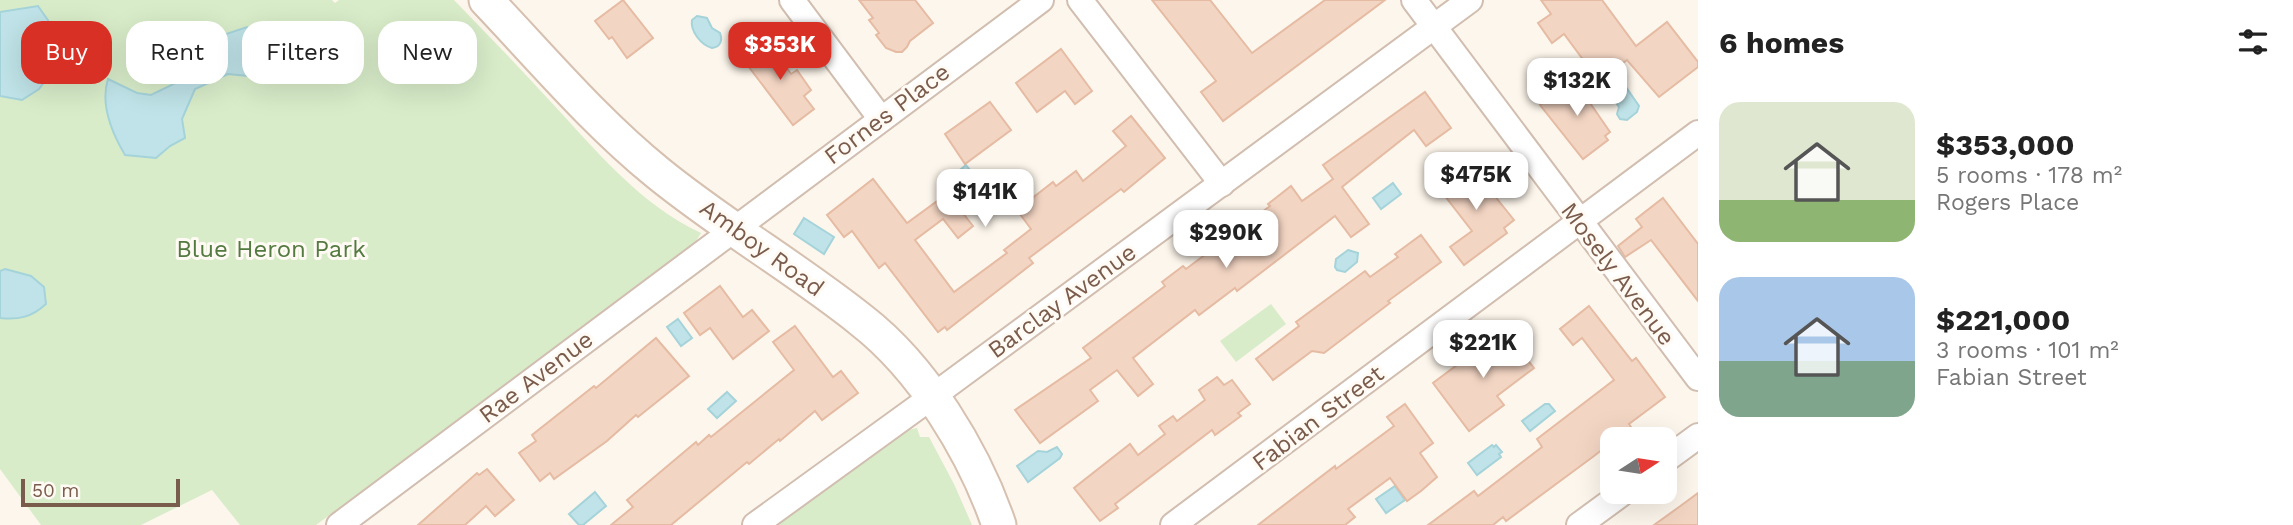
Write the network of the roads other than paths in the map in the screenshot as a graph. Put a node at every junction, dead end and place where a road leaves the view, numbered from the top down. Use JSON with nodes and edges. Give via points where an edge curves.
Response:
{"nodes":[{"id":1,"x":486,"y":0,"type":"edge"},
{"id":2,"x":792,"y":0,"type":"edge"},
{"id":3,"x":1041,"y":0,"type":"edge"},
{"id":4,"x":1080,"y":0,"type":"edge"},
{"id":5,"x":1414,"y":0,"type":"edge"},
{"id":6,"x":1469,"y":0,"type":"edge"},
{"id":7,"x":1434,"y":27,"type":"junction"},
{"id":8,"x":881,"y":119,"type":"junction"},
{"id":9,"x":1698,"y":134,"type":"edge"},
{"id":10,"x":1222,"y":184,"type":"junction"},
{"id":11,"x":1580,"y":223,"type":"junction"},
{"id":12,"x":733,"y":229,"type":"junction"},
{"id":13,"x":1698,"y":378,"type":"edge"},
{"id":14,"x":933,"y":396,"type":"junction"},
{"id":15,"x":1698,"y":436,"type":"edge"},
{"id":16,"x":1677,"y":451,"type":"edge"},
{"id":17,"x":1608,"y":504,"type":"edge"},
{"id":18,"x":339,"y":525,"type":"edge"},
{"id":19,"x":755,"y":525,"type":"edge"},
{"id":20,"x":999,"y":525,"type":"edge"},
{"id":21,"x":1174,"y":525,"type":"edge"},
{"id":22,"x":1580,"y":525,"type":"edge"}],
"edges":[{"from":1,"to":12,"type":"main road","name":"Amboy Road","via":[[610,130],[658,174]]},
{"from":2,"to":8,"type":"street"},
{"from":3,"to":8,"type":"street","name":"Fornes Place"},
{"from":4,"to":10,"type":"street"},
{"from":5,"to":7,"type":"street","name":"Mosely Avenue"},
{"from":6,"to":7,"type":"street","name":"Barclay Avenue"},
{"from":7,"to":10,"type":"street","name":"Barclay Avenue"},
{"from":7,"to":11,"type":"street","name":"Mosely Avenue"},
{"from":8,"to":12,"type":"street","name":"Fornes Place"},
{"from":9,"to":11,"type":"street","name":"Fabian Street"},
{"from":10,"to":14,"type":"street","name":"Barclay Avenue"},
{"from":11,"to":13,"type":"street","name":"Mosely Avenue"},
{"from":11,"to":21,"type":"street","name":"Fabian Street"},
{"from":12,"to":14,"type":"main road","name":"Amboy Road","via":[[863,321]]},
{"from":12,"to":18,"type":"street","name":"Rae Avenue"},
{"from":14,"to":19,"type":"street","name":"Barclay Avenue"},
{"from":14,"to":20,"type":"main road","name":"Amboy Road","via":[[967,453]]},
{"from":15,"to":16,"type":"street"},
{"from":17,"to":22,"type":"street"}]}
